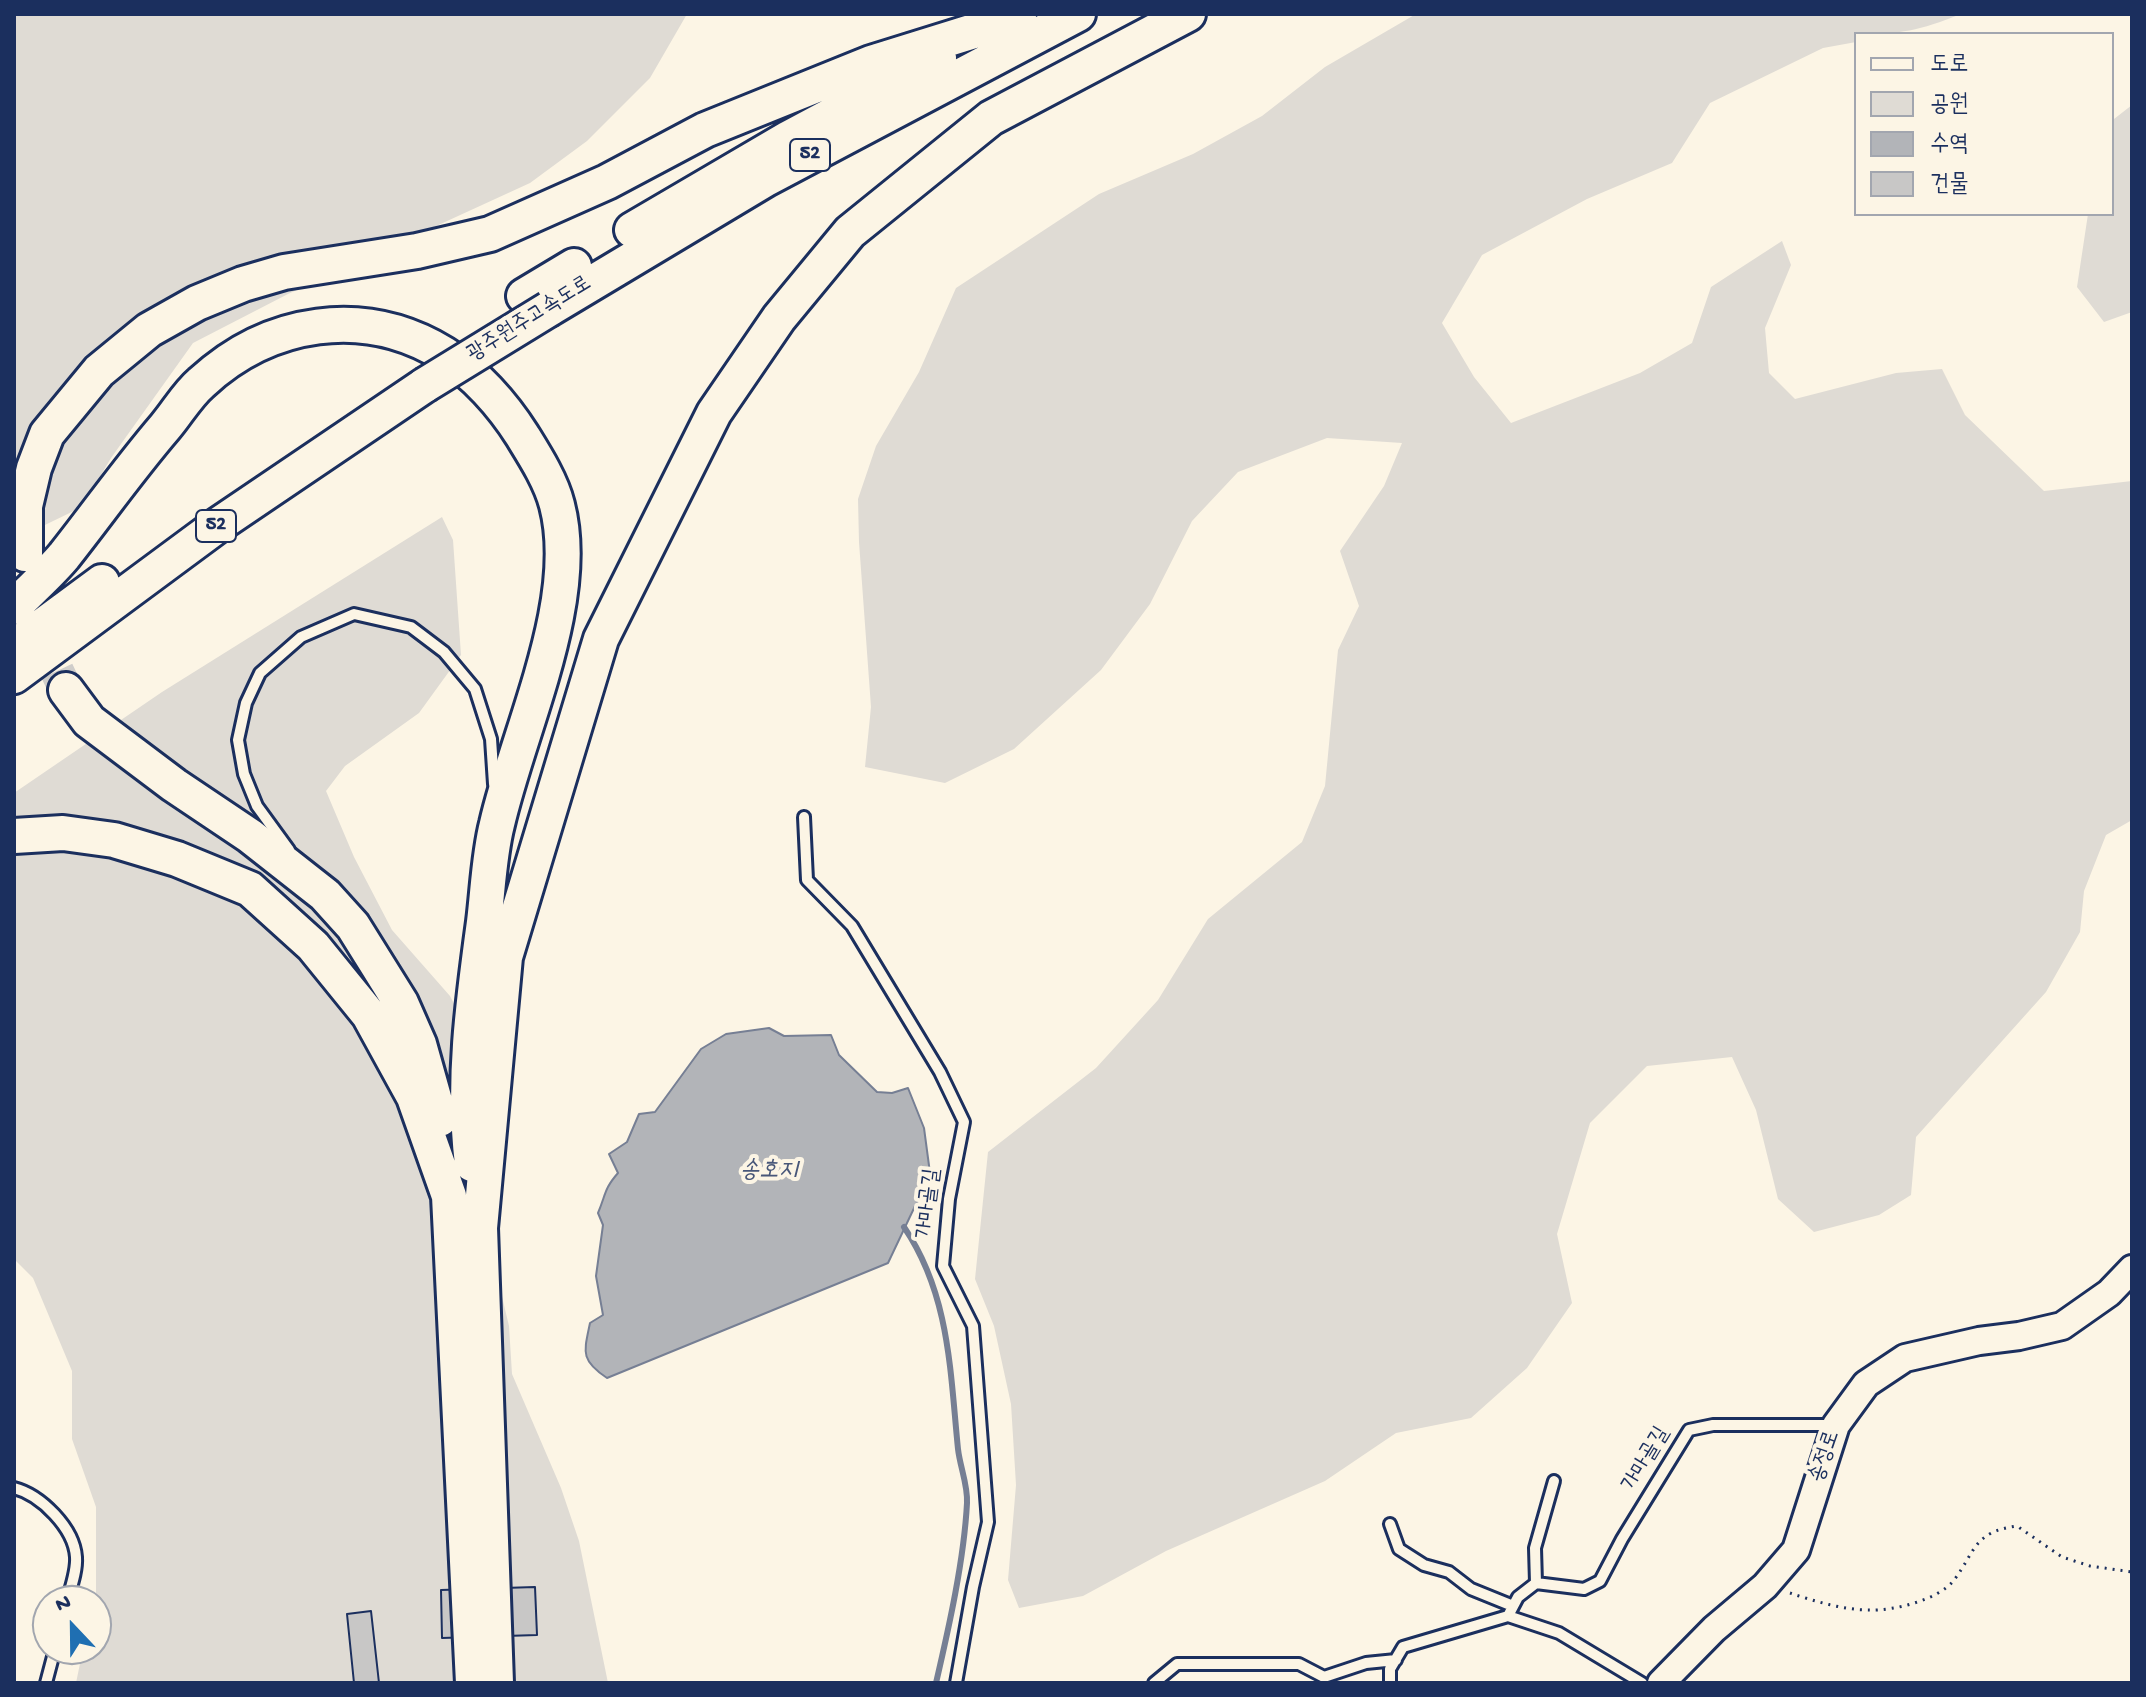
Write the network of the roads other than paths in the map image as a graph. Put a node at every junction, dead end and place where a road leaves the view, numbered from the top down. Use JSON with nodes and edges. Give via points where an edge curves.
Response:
{"nodes":[{"id":1,"x":1078,"y":14,"type":"edge"},
{"id":2,"x":1188,"y":14,"type":"edge"},
{"id":3,"x":1022,"y":15,"type":"edge"},
{"id":4,"x":536,"y":302,"type":"junction"},
{"id":5,"x":419,"y":375,"type":"junction"},
{"id":6,"x":25,"y":554,"type":"dead end"},
{"id":7,"x":14,"y":607,"type":"edge"},
{"id":8,"x":14,"y":647,"type":"edge"},
{"id":9,"x":14,"y":676,"type":"edge"},
{"id":10,"x":66,"y":690,"type":"tunnel mouth"},
{"id":11,"x":804,"y":817,"type":"dead end"},
{"id":12,"x":496,"y":825,"type":"junction"},
{"id":13,"x":14,"y":836,"type":"edge"},
{"id":14,"x":325,"y":895,"type":"junction"},
{"id":15,"x":449,"y":1196,"type":"junction"},
{"id":16,"x":480,"y":1228,"type":"junction"},
{"id":17,"x":2132,"y":1269,"type":"edge"},
{"id":18,"x":1836,"y":1425,"type":"junction"},
{"id":19,"x":1554,"y":1481,"type":"dead end"},
{"id":20,"x":14,"y":1488,"type":"edge"},
{"id":21,"x":1390,"y":1524,"type":"dead end"},
{"id":22,"x":1536,"y":1583,"type":"junction"},
{"id":23,"x":71,"y":1585,"type":"edge"},
{"id":24,"x":1510,"y":1611,"type":"junction"},
{"id":25,"x":1396,"y":1660,"type":"junction"},
{"id":26,"x":1316,"y":1678,"type":"edge"},
{"id":27,"x":473,"y":1683,"type":"edge"},
{"id":28,"x":496,"y":1683,"type":"edge"},
{"id":29,"x":956,"y":1683,"type":"edge"},
{"id":30,"x":1154,"y":1683,"type":"edge"},
{"id":31,"x":1390,"y":1683,"type":"edge"},
{"id":32,"x":1642,"y":1683,"type":"edge"},
{"id":33,"x":1661,"y":1683,"type":"edge"}],
"edges":[{"from":1,"to":4,"type":"highway","name":"광주원주고속도로","number":"52"},
{"from":2,"to":16,"type":"highway","via":[[991,118],[850,232],[779,318],[714,413],[601,639],[505,957]]},
{"from":3,"to":4,"type":"highway","name":"광주원주고속도로","number":"52","via":[[686,197]]},
{"from":3,"to":6,"type":"highway","via":[[871,63],[705,130],[607,182],[490,234],[284,272],[197,303],[149,330],[99,371],[47,434],[25,506]]},
{"from":4,"to":5,"type":"highway","name":"광주원주고속도로","number":"52"},
{"from":5,"to":8,"type":"highway","name":"광주원주고속도로","number":"52","via":[[216,500]]},
{"from":5,"to":9,"type":"highway","name":"광주원주고속도로","number":"52"},
{"from":7,"to":12,"type":"highway","via":[[62,558],[200,383],[230,362],[299,330],[343,323],[382,327],[422,341],[453,359],[513,420],[557,503],[563,541],[563,581]]},
{"from":10,"to":14,"type":"highway","via":[[89,721]]},
{"from":11,"to":29,"type":"lane","name":"가마골길","via":[[807,880],[852,926],[964,1122],[943,1266],[973,1326],[988,1522]]},
{"from":12,"to":14,"type":"lane","via":[[491,739],[475,689],[444,652],[411,627],[354,614],[301,637],[260,673],[238,740],[257,806]]},
{"from":12,"to":16,"type":"highway","via":[[473,1006],[466,1119]]},
{"from":13,"to":15,"type":"highway","via":[[63,833],[114,840],[250,889],[313,946],[369,1015],[414,1097]]},
{"from":14,"to":15,"type":"highway","via":[[378,963],[419,1044],[439,1113]]},
{"from":15,"to":27,"type":"highway"},
{"from":16,"to":28,"type":"highway"},
{"from":17,"to":18,"type":"street","name":"송정로","via":[[2109,1293],[2062,1326],[1905,1358],[1866,1384]]},
{"from":18,"to":22,"type":"lane","name":"가마골길","via":[[1713,1425],[1689,1430],[1600,1581],[1584,1589]]},
{"from":18,"to":33,"type":"street","name":"송정로","via":[[1796,1550]]},
{"from":19,"to":22,"type":"lane","via":[[1535,1548]]},
{"from":20,"to":23,"type":"lane","via":[[34,1495],[73,1540],[76,1567]]},
{"from":21,"to":24,"type":"lane","via":[[1399,1549],[1424,1565],[1449,1572]]},
{"from":22,"to":24,"type":"lane"},
{"from":24,"to":25,"type":"lane","via":[[1403,1647]]},
{"from":24,"to":32,"type":"lane","via":[[1559,1633]]},
{"from":25,"to":26,"type":"lane"},
{"from":25,"to":31,"type":"lane"},
{"from":26,"to":30,"type":"lane","via":[[1299,1664],[1177,1664]]}]}
